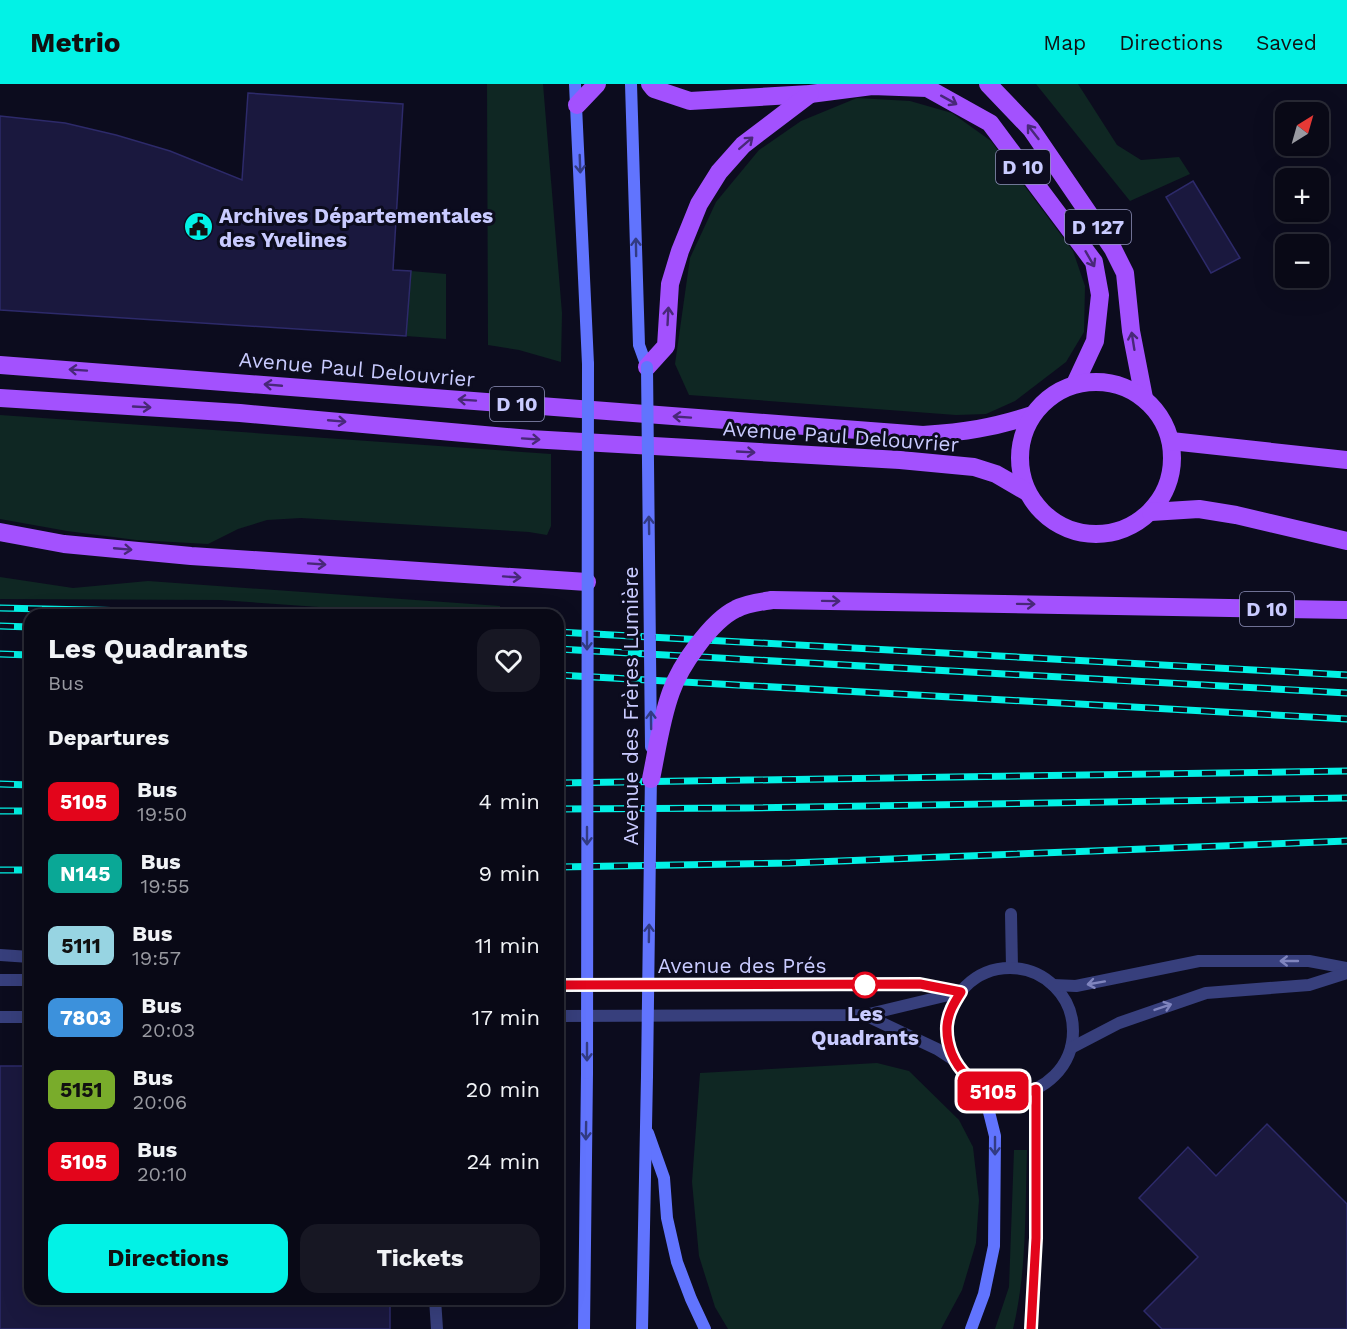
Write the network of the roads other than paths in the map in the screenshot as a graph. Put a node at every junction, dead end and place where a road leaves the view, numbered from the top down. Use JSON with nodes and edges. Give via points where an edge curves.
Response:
{"nodes":[{"id":1,"x":575,"y":84,"type":"edge"},
{"id":2,"x":597,"y":84,"type":"edge"},
{"id":3,"x":631,"y":84,"type":"edge"},
{"id":4,"x":650,"y":84,"type":"edge"},
{"id":5,"x":988,"y":84,"type":"edge"},
{"id":6,"x":810,"y":94,"type":"junction"},
{"id":7,"x":577,"y":105,"type":"junction"},
{"id":8,"x":0,"y":365,"type":"edge"},
{"id":9,"x":647,"y":367,"type":"junction"},
{"id":10,"x":1075,"y":384,"type":"junction"},
{"id":11,"x":0,"y":398,"type":"edge"},
{"id":12,"x":1144,"y":398,"type":"junction"},
{"id":13,"x":1032,"y":415,"type":"junction"},
{"id":14,"x":1171,"y":441,"type":"junction"},
{"id":15,"x":1347,"y":460,"type":"edge"},
{"id":16,"x":1027,"y":492,"type":"junction"},
{"id":17,"x":1151,"y":512,"type":"junction"},
{"id":18,"x":0,"y":532,"type":"edge"},
{"id":19,"x":1347,"y":541,"type":"edge"},
{"id":20,"x":587,"y":582,"type":"junction"},
{"id":21,"x":1347,"y":610,"type":"edge"},
{"id":22,"x":651,"y":779,"type":"junction"},
{"id":23,"x":1011,"y":914,"type":"dead end"},
{"id":24,"x":0,"y":955,"type":"edge"},
{"id":25,"x":24,"y":957,"type":"edge"},
{"id":26,"x":1012,"y":968,"type":"junction"},
{"id":27,"x":1347,"y":968,"type":"edge"},
{"id":28,"x":1347,"y":973,"type":"edge"},
{"id":29,"x":0,"y":980,"type":"edge"},
{"id":30,"x":24,"y":980,"type":"edge"},
{"id":31,"x":564,"y":985,"type":"edge"},
{"id":32,"x":1053,"y":985,"type":"junction"},
{"id":33,"x":961,"y":992,"type":"junction"},
{"id":34,"x":865,"y":1015,"type":"junction"},
{"id":35,"x":564,"y":1016,"type":"edge"},
{"id":36,"x":0,"y":1017,"type":"edge"},
{"id":37,"x":24,"y":1017,"type":"edge"},
{"id":38,"x":1071,"y":1048,"type":"junction"},
{"id":39,"x":954,"y":1060,"type":"junction"},
{"id":40,"x":983,"y":1089,"type":"junction"},
{"id":41,"x":1036,"y":1089,"type":"junction"},
{"id":42,"x":645,"y":1125,"type":"junction"},
{"id":43,"x":435,"y":1305,"type":"edge"},
{"id":44,"x":437,"y":1329,"type":"edge"},
{"id":45,"x":584,"y":1329,"type":"edge"},
{"id":46,"x":642,"y":1329,"type":"edge"},
{"id":47,"x":705,"y":1329,"type":"edge"},
{"id":48,"x":971,"y":1329,"type":"edge"},
{"id":49,"x":1030,"y":1329,"type":"edge"}],
"edges":[{"from":1,"to":7,"type":"main road","name":"Avenue des Frères Lumière"},
{"from":2,"to":7,"type":"main road"},
{"from":9,"to":3,"type":"main road","name":"Avenue des Frères Lumière","one_way":true,"via":[[639,345]]},
{"from":4,"to":6,"type":"main road","number":"D 10","via":[[654,89],[690,101]]},
{"from":12,"to":5,"type":"main road","number":"D 127","one_way":true,"via":[[1125,273],[1032,129]]},
{"from":9,"to":6,"type":"main road","number":"D 10","one_way":true,"via":[[666,346],[670,284],[699,204],[719,171],[743,145]]},
{"from":6,"to":10,"type":"main road","number":"D 10","one_way":true,"via":[[872,86],[927,88],[990,123],[1094,262],[1100,295],[1095,341]]},
{"from":7,"to":20,"type":"main road","name":"Avenue des Frères Lumière","one_way":true,"bridge":true,"via":[[588,364]]},
{"from":13,"to":8,"type":"main road","name":"Avenue Paul Delouvrier","number":"D 10","one_way":true,"via":[[996,427],[923,435]]},
{"from":22,"to":9,"type":"main road","name":"Avenue des Frères Lumière","one_way":true,"bridge":true},
{"from":10,"to":12,"type":"main road","via":[[1099,381],[1123,386]]},
{"from":10,"to":13,"type":"main road","via":[[1058,391]]},
{"from":11,"to":16,"type":"main road","name":"Avenue Paul Delouvrier","number":"D 10","one_way":true,"via":[[240,412],[530,439],[910,461],[974,467],[996,474]]},
{"from":12,"to":14,"type":"main road","via":[[1165,424]]},
{"from":13,"to":16,"type":"main road","via":[[1019,453]]},
{"from":14,"to":15,"type":"main road"},
{"from":14,"to":17,"type":"main road","via":[[1170,479]]},
{"from":16,"to":17,"type":"main road","via":[[1041,512],[1061,526],[1084,534],[1108,534],[1132,526]]},
{"from":17,"to":19,"type":"main road","via":[[1199,509]]},
{"from":18,"to":20,"type":"main road","one_way":true,"via":[[64,544],[191,556]]},
{"from":20,"to":45,"type":"main road","name":"Avenue des Frères Lumière","one_way":true,"bridge":true},
{"from":22,"to":21,"type":"main road","number":"D 10","one_way":true,"bridge":true,"via":[[671,692],[684,668],[705,636],[725,616],[747,604],[772,600]]},
{"from":42,"to":22,"type":"main road","name":"Avenue des Frères Lumière","one_way":true,"bridge":true},
{"from":23,"to":26,"type":"street"},
{"from":24,"to":25,"type":"street"},
{"from":26,"to":32,"type":"street","via":[[1034,973]]},
{"from":26,"to":33,"type":"street","via":[[993,970]]},
{"from":27,"to":32,"type":"street","one_way":true,"via":[[1309,961],[1199,961],[1077,986]]},
{"from":38,"to":28,"type":"street","one_way":true,"via":[[1119,1023],[1206,993],[1310,985]]},
{"from":29,"to":30,"type":"street"},
{"from":31,"to":33,"type":"street","name":"Avenue des Prés","via":[[920,984]]},
{"from":32,"to":38,"type":"street","via":[[1071,1013]]},
{"from":33,"to":34,"type":"street"},
{"from":33,"to":39,"type":"street","via":[[947,1025]]},
{"from":34,"to":35,"type":"street"},
{"from":34,"to":39,"type":"street"},
{"from":36,"to":37,"type":"street"},
{"from":38,"to":41,"type":"street","via":[[1064,1065]]},
{"from":39,"to":40,"type":"street","via":[[966,1077]]},
{"from":40,"to":41,"type":"street","via":[[1001,1094]]},
{"from":40,"to":48,"type":"main road","one_way":true,"via":[[995,1136],[994,1246],[984,1294]]},
{"from":41,"to":49,"type":"main road","via":[[1036,1238]]},
{"from":42,"to":46,"type":"main road","name":"Avenue des Frères Lumière"},
{"from":42,"to":47,"type":"main road","via":[[664,1178],[667,1218],[677,1262]]},
{"from":43,"to":44,"type":"street"}]}
